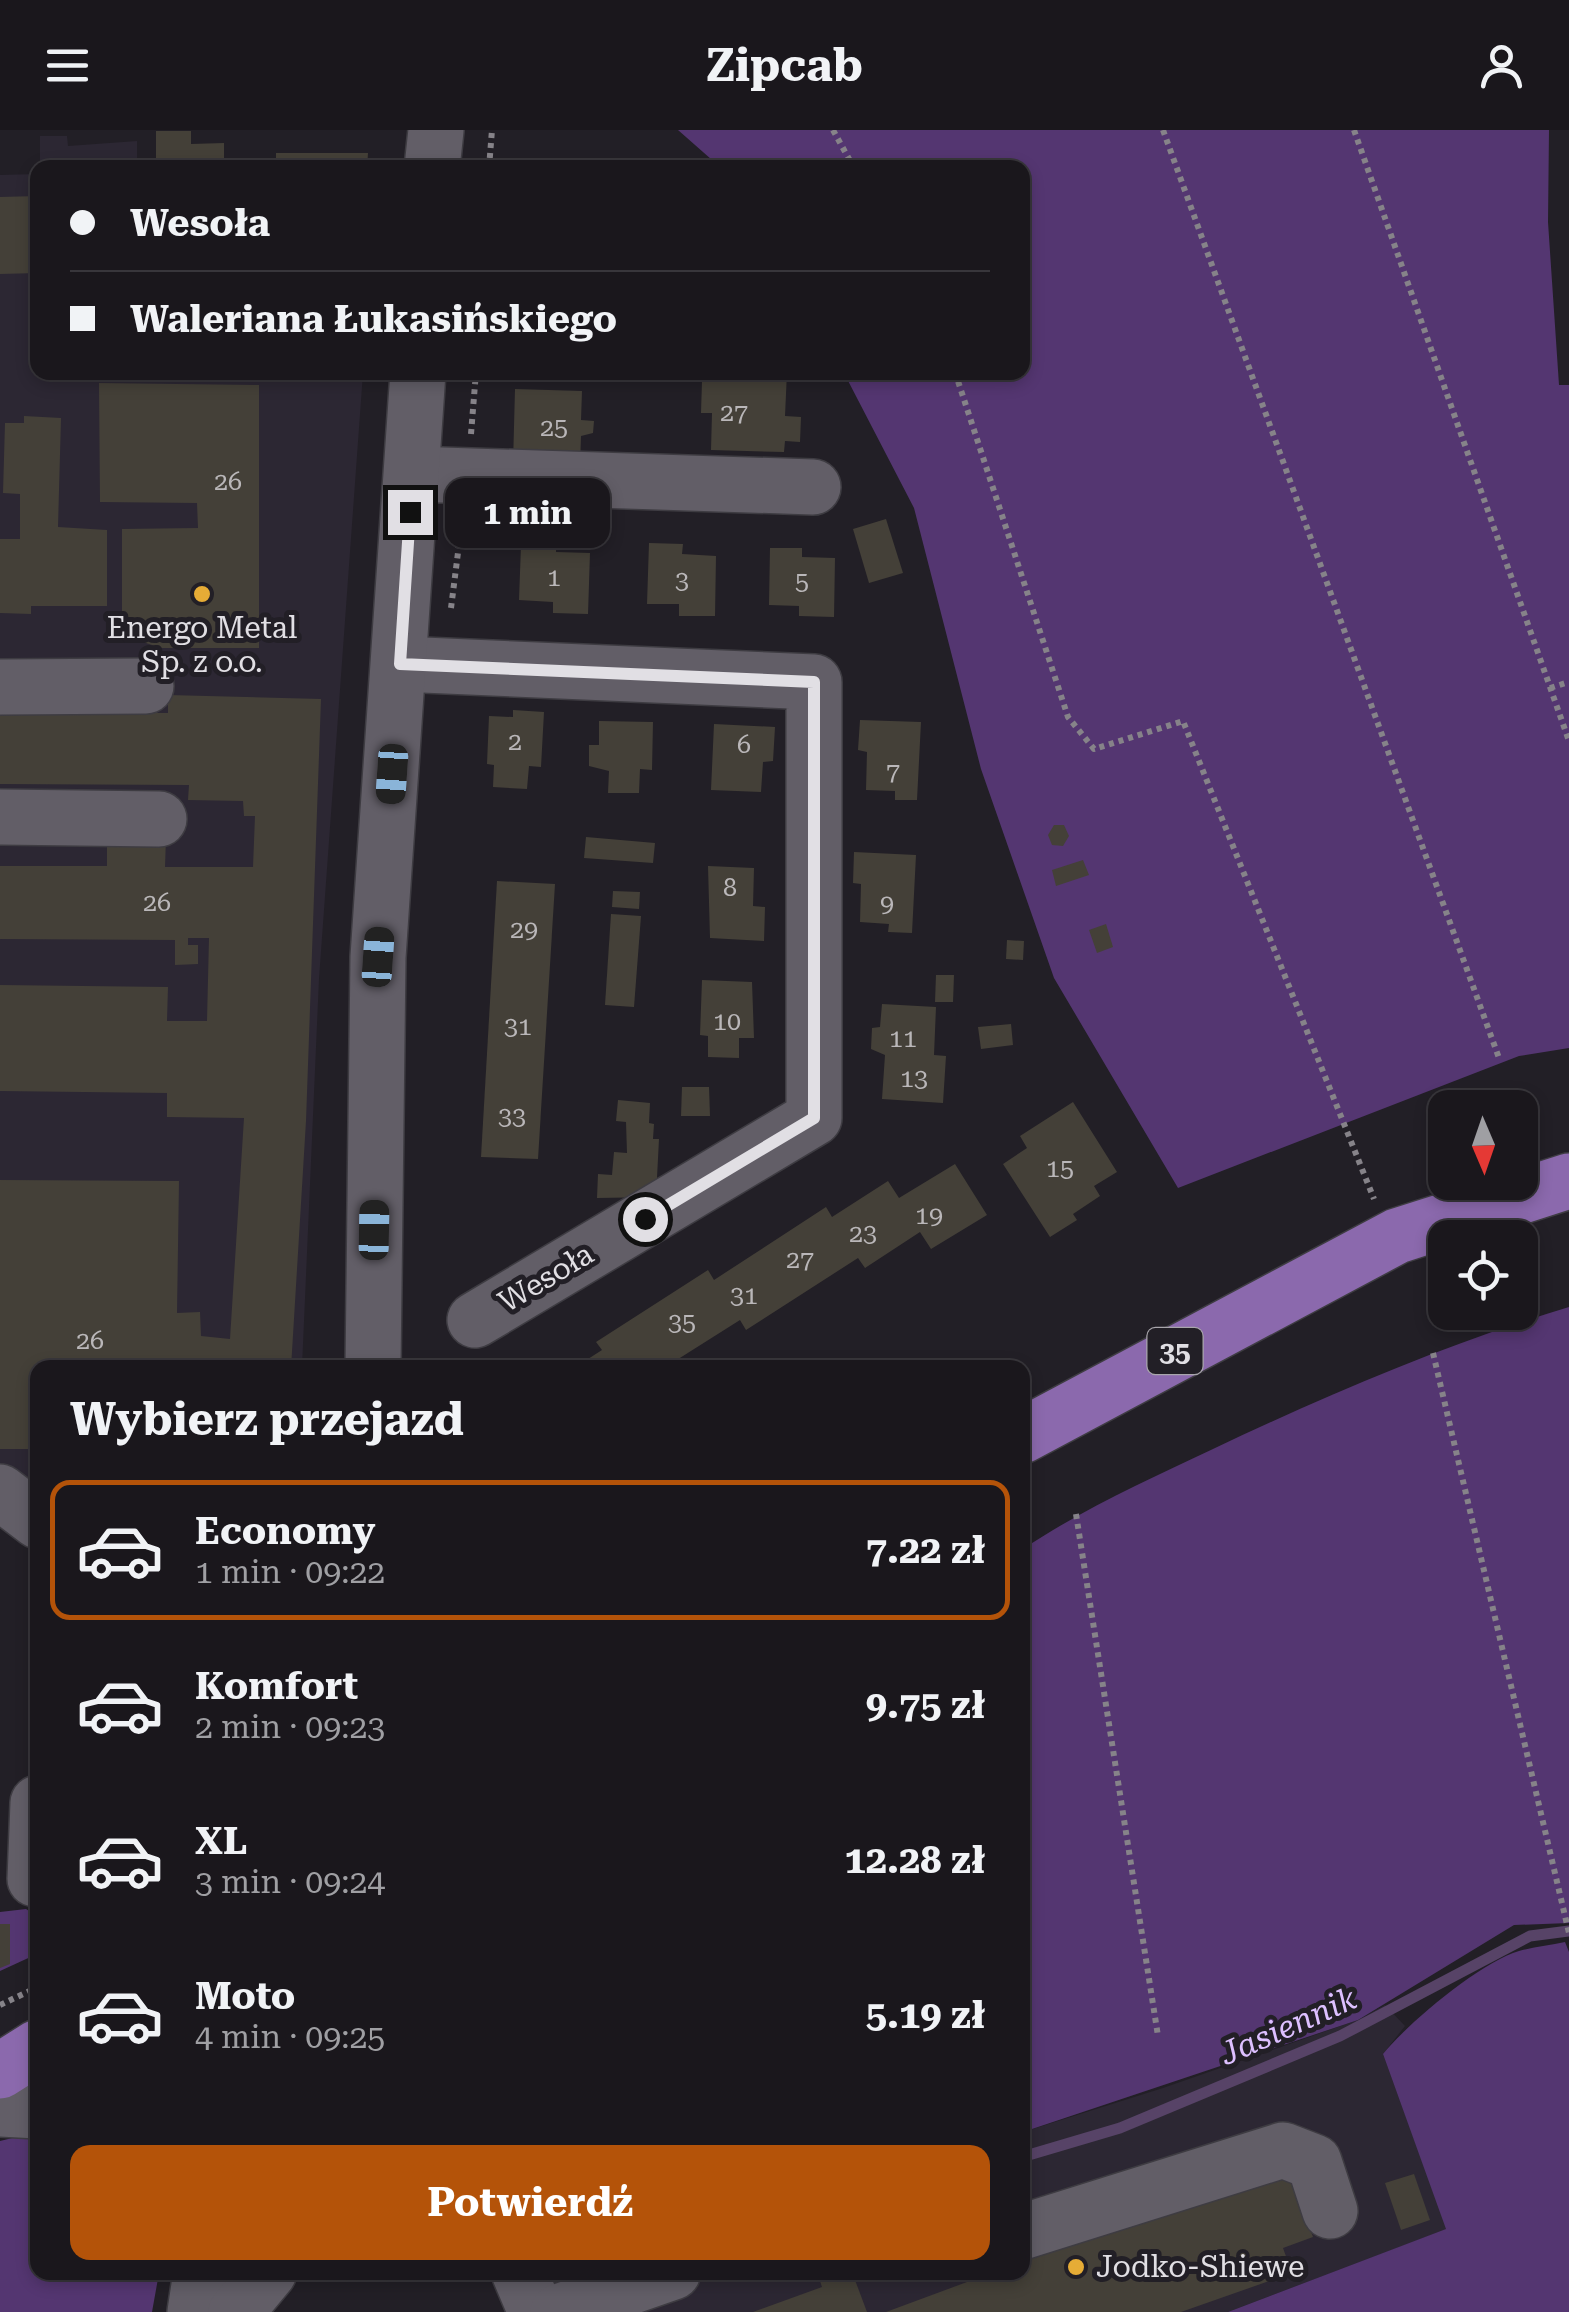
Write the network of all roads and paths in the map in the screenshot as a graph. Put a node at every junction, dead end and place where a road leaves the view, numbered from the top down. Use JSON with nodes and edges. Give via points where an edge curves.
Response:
{"nodes":[{"id":1,"x":436,"y":130,"type":"edge"},
{"id":2,"x":492,"y":130,"type":"edge"},
{"id":3,"x":832,"y":130,"type":"edge"},
{"id":4,"x":1163,"y":130,"type":"edge"},
{"id":5,"x":1354,"y":130,"type":"edge"},
{"id":6,"x":433,"y":160,"type":"edge"},
{"id":7,"x":490,"y":160,"type":"edge"},
{"id":8,"x":849,"y":160,"type":"edge"},
{"id":9,"x":418,"y":380,"type":"edge"},
{"id":10,"x":475,"y":380,"type":"edge"},
{"id":11,"x":958,"y":380,"type":"edge"},
{"id":12,"x":412,"y":474,"type":"junction"},
{"id":13,"x":468,"y":475,"type":"junction"},
{"id":14,"x":813,"y":488,"type":"dead end"},
{"id":15,"x":400,"y":664,"type":"junction"},
{"id":16,"x":1569,"y":682,"type":"edge"},
{"id":17,"x":0,"y":686,"type":"edge"},
{"id":18,"x":146,"y":686,"type":"dead end"},
{"id":19,"x":1550,"y":688,"type":"junction"},
{"id":20,"x":1569,"y":742,"type":"edge"},
{"id":21,"x":0,"y":817,"type":"edge"},
{"id":22,"x":159,"y":819,"type":"dead end"},
{"id":23,"x":1499,"y":1058,"type":"dead end"},
{"id":24,"x":1569,"y":1181,"type":"edge"},
{"id":25,"x":1374,"y":1199,"type":"dead end"},
{"id":26,"x":475,"y":1320,"type":"dead end"},
{"id":27,"x":1433,"y":1353,"type":"dead end"},
{"id":28,"x":373,"y":1360,"type":"edge"},
{"id":29,"x":1030,"y":1432,"type":"edge"},
{"id":30,"x":0,"y":1492,"type":"edge"},
{"id":31,"x":1076,"y":1514,"type":"dead end"},
{"id":32,"x":30,"y":1515,"type":"edge"},
{"id":33,"x":30,"y":1847,"type":"edge"},
{"id":34,"x":24,"y":1880,"type":"edge"},
{"id":35,"x":1569,"y":1933,"type":"edge"},
{"id":36,"x":30,"y":1991,"type":"edge"},
{"id":37,"x":0,"y":2005,"type":"edge"},
{"id":38,"x":1158,"y":2036,"type":"dead end"},
{"id":39,"x":30,"y":2052,"type":"edge"},
{"id":40,"x":0,"y":2071,"type":"edge"},
{"id":41,"x":0,"y":2109,"type":"edge"},
{"id":42,"x":30,"y":2111,"type":"edge"},
{"id":43,"x":1330,"y":2211,"type":"dead end"},
{"id":44,"x":1030,"y":2229,"type":"edge"},
{"id":45,"x":200,"y":2280,"type":"edge"},
{"id":46,"x":263,"y":2280,"type":"edge"},
{"id":47,"x":522,"y":2280,"type":"edge"},
{"id":48,"x":660,"y":2288,"type":"edge"},
{"id":49,"x":196,"y":2312,"type":"edge"},
{"id":50,"x":236,"y":2312,"type":"edge"},
{"id":51,"x":536,"y":2312,"type":"edge"},
{"id":52,"x":558,"y":2312,"type":"edge"}],
"edges":[{"from":1,"to":6,"type":"street"},
{"from":2,"to":7,"type":"path"},
{"from":3,"to":8,"type":"path"},
{"from":4,"to":23,"type":"path"},
{"from":5,"to":19,"type":"path"},
{"from":9,"to":12,"type":"street"},
{"from":10,"to":13,"type":"path"},
{"from":11,"to":25,"type":"path","via":[[1068,717],[1094,749],[1183,721]]},
{"from":12,"to":13,"type":"street"},
{"from":12,"to":15,"type":"street"},
{"from":13,"to":14,"type":"street"},
{"from":15,"to":26,"type":"street","name":"Wesoła","via":[[814,682],[814,1118]]},
{"from":15,"to":28,"type":"street","via":[[378,957]]},
{"from":16,"to":19,"type":"path"},
{"from":17,"to":18,"type":"street"},
{"from":19,"to":20,"type":"path"},
{"from":21,"to":22,"type":"street"},
{"from":24,"to":29,"type":"main road","number":"35","via":[[1397,1236]]},
{"from":27,"to":35,"type":"path"},
{"from":30,"to":32,"type":"street"},
{"from":31,"to":38,"type":"path"},
{"from":33,"to":34,"type":"street"},
{"from":36,"to":37,"type":"path"},
{"from":39,"to":40,"type":"main road"},
{"from":41,"to":42,"type":"street"},
{"from":43,"to":44,"type":"street","via":[[1314,2162],[1282,2150]]},
{"from":45,"to":49,"type":"street"},
{"from":46,"to":50,"type":"street"},
{"from":47,"to":51,"type":"street"},
{"from":48,"to":52,"type":"street"}]}
